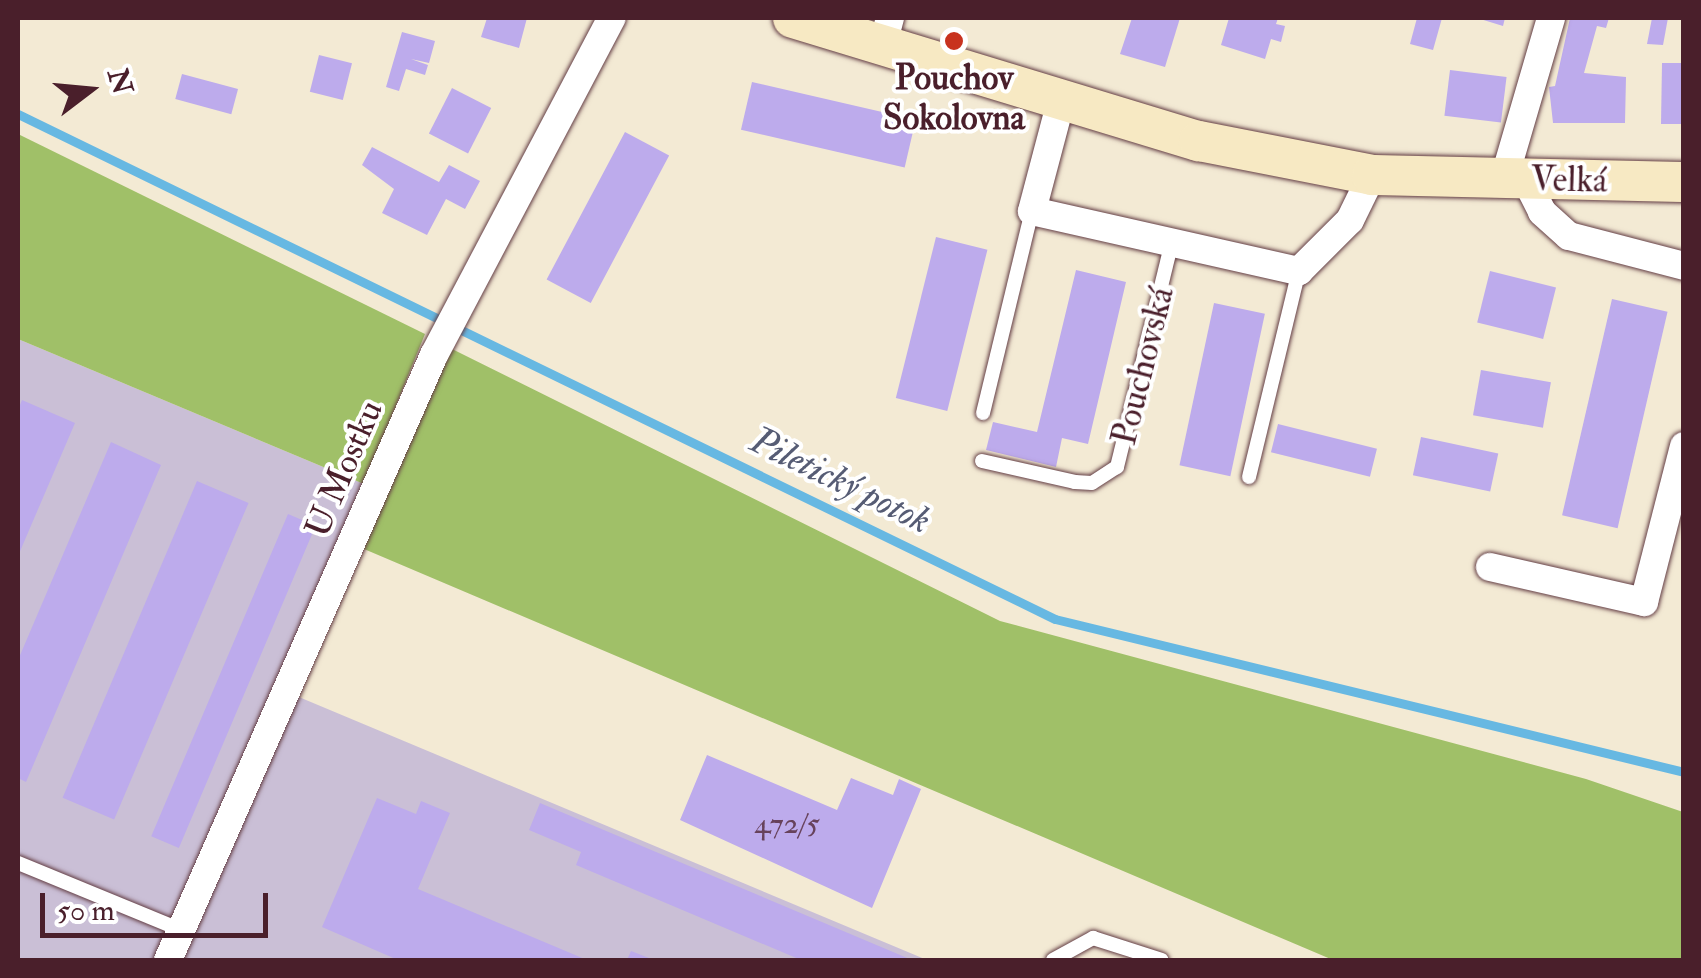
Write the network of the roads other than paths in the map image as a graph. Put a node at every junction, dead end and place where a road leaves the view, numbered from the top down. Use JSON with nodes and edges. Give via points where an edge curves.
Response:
{"nodes":[{"id":1,"x":612,"y":18,"type":"edge"},
{"id":2,"x":794,"y":18,"type":"edge"},
{"id":3,"x":1551,"y":18,"type":"edge"},
{"id":4,"x":886,"y":31,"type":"edge"},
{"id":5,"x":1061,"y":101,"type":"junction"},
{"id":6,"x":1372,"y":174,"type":"junction"},
{"id":7,"x":1515,"y":180,"type":"junction"},
{"id":8,"x":1684,"y":182,"type":"edge"},
{"id":9,"x":1032,"y":211,"type":"junction"},
{"id":10,"x":1172,"y":242,"type":"junction"},
{"id":11,"x":1684,"y":266,"type":"edge"},
{"id":12,"x":1299,"y":271,"type":"junction"},
{"id":13,"x":983,"y":413,"type":"dead end"},
{"id":14,"x":1684,"y":446,"type":"edge"},
{"id":15,"x":982,"y":461,"type":"dead end"},
{"id":16,"x":1249,"y":477,"type":"dead end"},
{"id":17,"x":1490,"y":567,"type":"dead end"},
{"id":18,"x":18,"y":863,"type":"edge"},
{"id":19,"x":180,"y":930,"type":"junction"},
{"id":20,"x":168,"y":960,"type":"edge"},
{"id":21,"x":1053,"y":960,"type":"edge"},
{"id":22,"x":1162,"y":960,"type":"edge"}],
"edges":[{"from":1,"to":19,"type":"street","name":"U Mostku","via":[[434,354]]},
{"from":2,"to":4,"type":"street"},
{"from":3,"to":7,"type":"street","name":"Velká"},
{"from":4,"to":5,"type":"street"},
{"from":5,"to":6,"type":"street","via":[[1198,141]]},
{"from":5,"to":9,"type":"street"},
{"from":6,"to":7,"type":"street"},
{"from":6,"to":12,"type":"street","via":[[1350,220]]},
{"from":7,"to":8,"type":"street","name":"Velká"},
{"from":7,"to":11,"type":"street","via":[[1569,236]]},
{"from":9,"to":10,"type":"street","name":"Pouchovská"},
{"from":9,"to":13,"type":"lane"},
{"from":10,"to":12,"type":"street","name":"Pouchovská"},
{"from":10,"to":15,"type":"lane","name":"Pouchovská","via":[[1117,467],[1092,483]]},
{"from":12,"to":16,"type":"lane"},
{"from":14,"to":17,"type":"street","via":[[1644,602]]},
{"from":18,"to":19,"type":"lane"},
{"from":19,"to":20,"type":"street","name":"U Mostku"},
{"from":21,"to":22,"type":"lane","via":[[1094,938]]}]}
